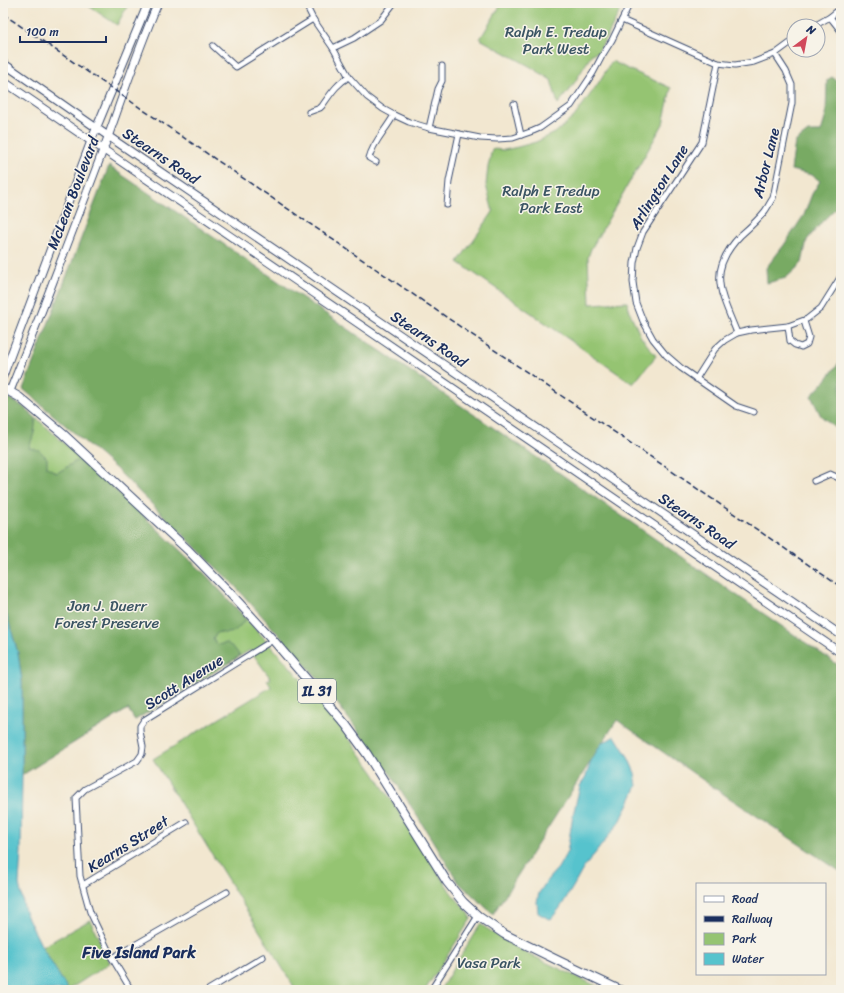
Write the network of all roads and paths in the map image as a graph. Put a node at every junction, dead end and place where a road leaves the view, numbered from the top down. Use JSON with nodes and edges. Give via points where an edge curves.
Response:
{"nodes":[{"id":1,"x":148,"y":3,"type":"edge"},
{"id":2,"x":158,"y":3,"type":"edge"},
{"id":3,"x":305,"y":3,"type":"edge"},
{"id":4,"x":394,"y":3,"type":"edge"},
{"id":5,"x":630,"y":3,"type":"edge"},
{"id":6,"x":841,"y":8,"type":"edge"},
{"id":7,"x":830,"y":17,"type":"junction"},
{"id":8,"x":313,"y":19,"type":"junction"},
{"id":9,"x":826,"y":19,"type":"edge"},
{"id":10,"x":622,"y":20,"type":"junction"},
{"id":11,"x":841,"y":30,"type":"edge"},
{"id":12,"x":213,"y":46,"type":"dead end"},
{"id":13,"x":786,"y":46,"type":"edge"},
{"id":14,"x":333,"y":48,"type":"junction"},
{"id":15,"x":775,"y":54,"type":"junction"},
{"id":16,"x":3,"y":63,"type":"edge"},
{"id":17,"x":718,"y":63,"type":"junction"},
{"id":18,"x":442,"y":66,"type":"dead end"},
{"id":19,"x":349,"y":77,"type":"junction"},
{"id":20,"x":3,"y":81,"type":"edge"},
{"id":21,"x":514,"y":104,"type":"dead end"},
{"id":22,"x":309,"y":112,"type":"dead end"},
{"id":23,"x":394,"y":115,"type":"junction"},
{"id":24,"x":96,"y":127,"type":"junction"},
{"id":25,"x":429,"y":128,"type":"junction"},
{"id":26,"x":459,"y":134,"type":"junction"},
{"id":27,"x":521,"y":135,"type":"junction"},
{"id":28,"x":108,"y":136,"type":"junction"},
{"id":29,"x":91,"y":141,"type":"junction"},
{"id":30,"x":103,"y":150,"type":"junction"},
{"id":31,"x":376,"y":162,"type":"dead end"},
{"id":32,"x":447,"y":205,"type":"dead end"},
{"id":33,"x":841,"y":276,"type":"edge"},
{"id":34,"x":804,"y":321,"type":"junction"},
{"id":35,"x":788,"y":326,"type":"junction"},
{"id":36,"x":737,"y":333,"type":"junction"},
{"id":37,"x":3,"y":376,"type":"edge"},
{"id":38,"x":696,"y":379,"type":"junction"},
{"id":39,"x":7,"y":389,"type":"edge"},
{"id":40,"x":754,"y":412,"type":"dead end"},
{"id":41,"x":841,"y":479,"type":"edge"},
{"id":42,"x":814,"y":481,"type":"dead end"},
{"id":43,"x":841,"y":635,"type":"edge"},
{"id":44,"x":273,"y":640,"type":"junction"},
{"id":45,"x":841,"y":653,"type":"edge"},
{"id":46,"x":186,"y":822,"type":"dead end"},
{"id":47,"x":83,"y":886,"type":"junction"},
{"id":48,"x":227,"y":892,"type":"dead end"},
{"id":49,"x":478,"y":916,"type":"junction"},
{"id":50,"x":263,"y":957,"type":"dead end"},
{"id":51,"x":112,"y":958,"type":"junction"},
{"id":52,"x":131,"y":990,"type":"edge"},
{"id":53,"x":208,"y":990,"type":"edge"},
{"id":54,"x":431,"y":990,"type":"edge"},
{"id":55,"x":620,"y":990,"type":"edge"}],
"edges":[{"from":1,"to":24,"type":"main road","name":"McLean Boulevard"},
{"from":2,"to":28,"type":"main road","name":"McLean Boulevard"},
{"from":3,"to":8,"type":"street"},
{"from":4,"to":14,"type":"street","via":[[381,20]]},
{"from":5,"to":10,"type":"street"},
{"from":6,"to":7,"type":"street"},
{"from":7,"to":9,"type":"street"},
{"from":7,"to":11,"type":"street"},
{"from":8,"to":12,"type":"street","via":[[236,67]]},
{"from":8,"to":14,"type":"street"},
{"from":10,"to":17,"type":"street"},
{"from":10,"to":27,"type":"street","via":[[593,73],[571,106],[540,128]]},
{"from":13,"to":15,"type":"street"},
{"from":14,"to":19,"type":"street"},
{"from":15,"to":17,"type":"street","via":[[748,63]]},
{"from":15,"to":36,"type":"street","name":"Arbor Lane","via":[[792,85],[792,103],[773,198],[765,211],[732,245],[721,266],[719,282],[722,297]]},
{"from":16,"to":24,"type":"main road","name":"Stearns Road"},
{"from":17,"to":38,"type":"street","name":"Arlington Lane","via":[[702,142],[643,232],[637,248],[633,282],[636,303],[653,339],[666,355]]},
{"from":18,"to":25,"type":"street","via":[[442,81],[435,98]]},
{"from":19,"to":22,"type":"street","via":[[342,80],[320,108]]},
{"from":19,"to":23,"type":"street","via":[[383,109]]},
{"from":20,"to":29,"type":"main road","name":"Stearns Road"},
{"from":21,"to":27,"type":"street"},
{"from":23,"to":25,"type":"street"},
{"from":23,"to":31,"type":"street","via":[[371,150],[369,158]]},
{"from":24,"to":28,"type":"main road","name":"Stearns Road"},
{"from":24,"to":29,"type":"main road","name":"McLean Boulevard"},
{"from":25,"to":26,"type":"street"},
{"from":26,"to":27,"type":"street","via":[[497,139]]},
{"from":26,"to":32,"type":"street","via":[[449,181]]},
{"from":28,"to":30,"type":"main road","name":"McLean Boulevard"},
{"from":28,"to":43,"type":"main road","name":"Stearns Road"},
{"from":29,"to":30,"type":"main road","name":"Stearns Road"},
{"from":29,"to":37,"type":"main road","name":"McLean Boulevard"},
{"from":30,"to":39,"type":"main road","name":"McLean Boulevard","via":[[45,303]]},
{"from":30,"to":45,"type":"main road","name":"Stearns Road"},
{"from":33,"to":34,"type":"street","via":[[820,308]]},
{"from":34,"to":35,"type":"street"},
{"from":34,"to":35,"type":"street","via":[[809,337],[807,344],[801,347],[790,341]]},
{"from":35,"to":36,"type":"street"},
{"from":36,"to":38,"type":"street","via":[[716,349]]},
{"from":38,"to":40,"type":"street","name":"Arlington Lane","via":[[736,406]]},
{"from":39,"to":44,"type":"main road","number":"IL 31","via":[[41,414],[182,545]]},
{"from":41,"to":42,"type":"street","via":[[830,474]]},
{"from":44,"to":47,"type":"street","name":"Scott Avenue","via":[[144,720],[140,726],[142,754],[137,761],[85,789],[76,798],[80,876]]},
{"from":44,"to":49,"type":"main road","number":"IL 31","via":[[346,725],[447,882]]},
{"from":46,"to":47,"type":"street","name":"Kearns Street"},
{"from":47,"to":51,"type":"street","via":[[90,912]]},
{"from":48,"to":51,"type":"street"},
{"from":49,"to":54,"type":"street"},
{"from":49,"to":55,"type":"main road","number":"IL 31","via":[[504,934]]},
{"from":50,"to":53,"type":"street"},
{"from":51,"to":52,"type":"street"}]}
